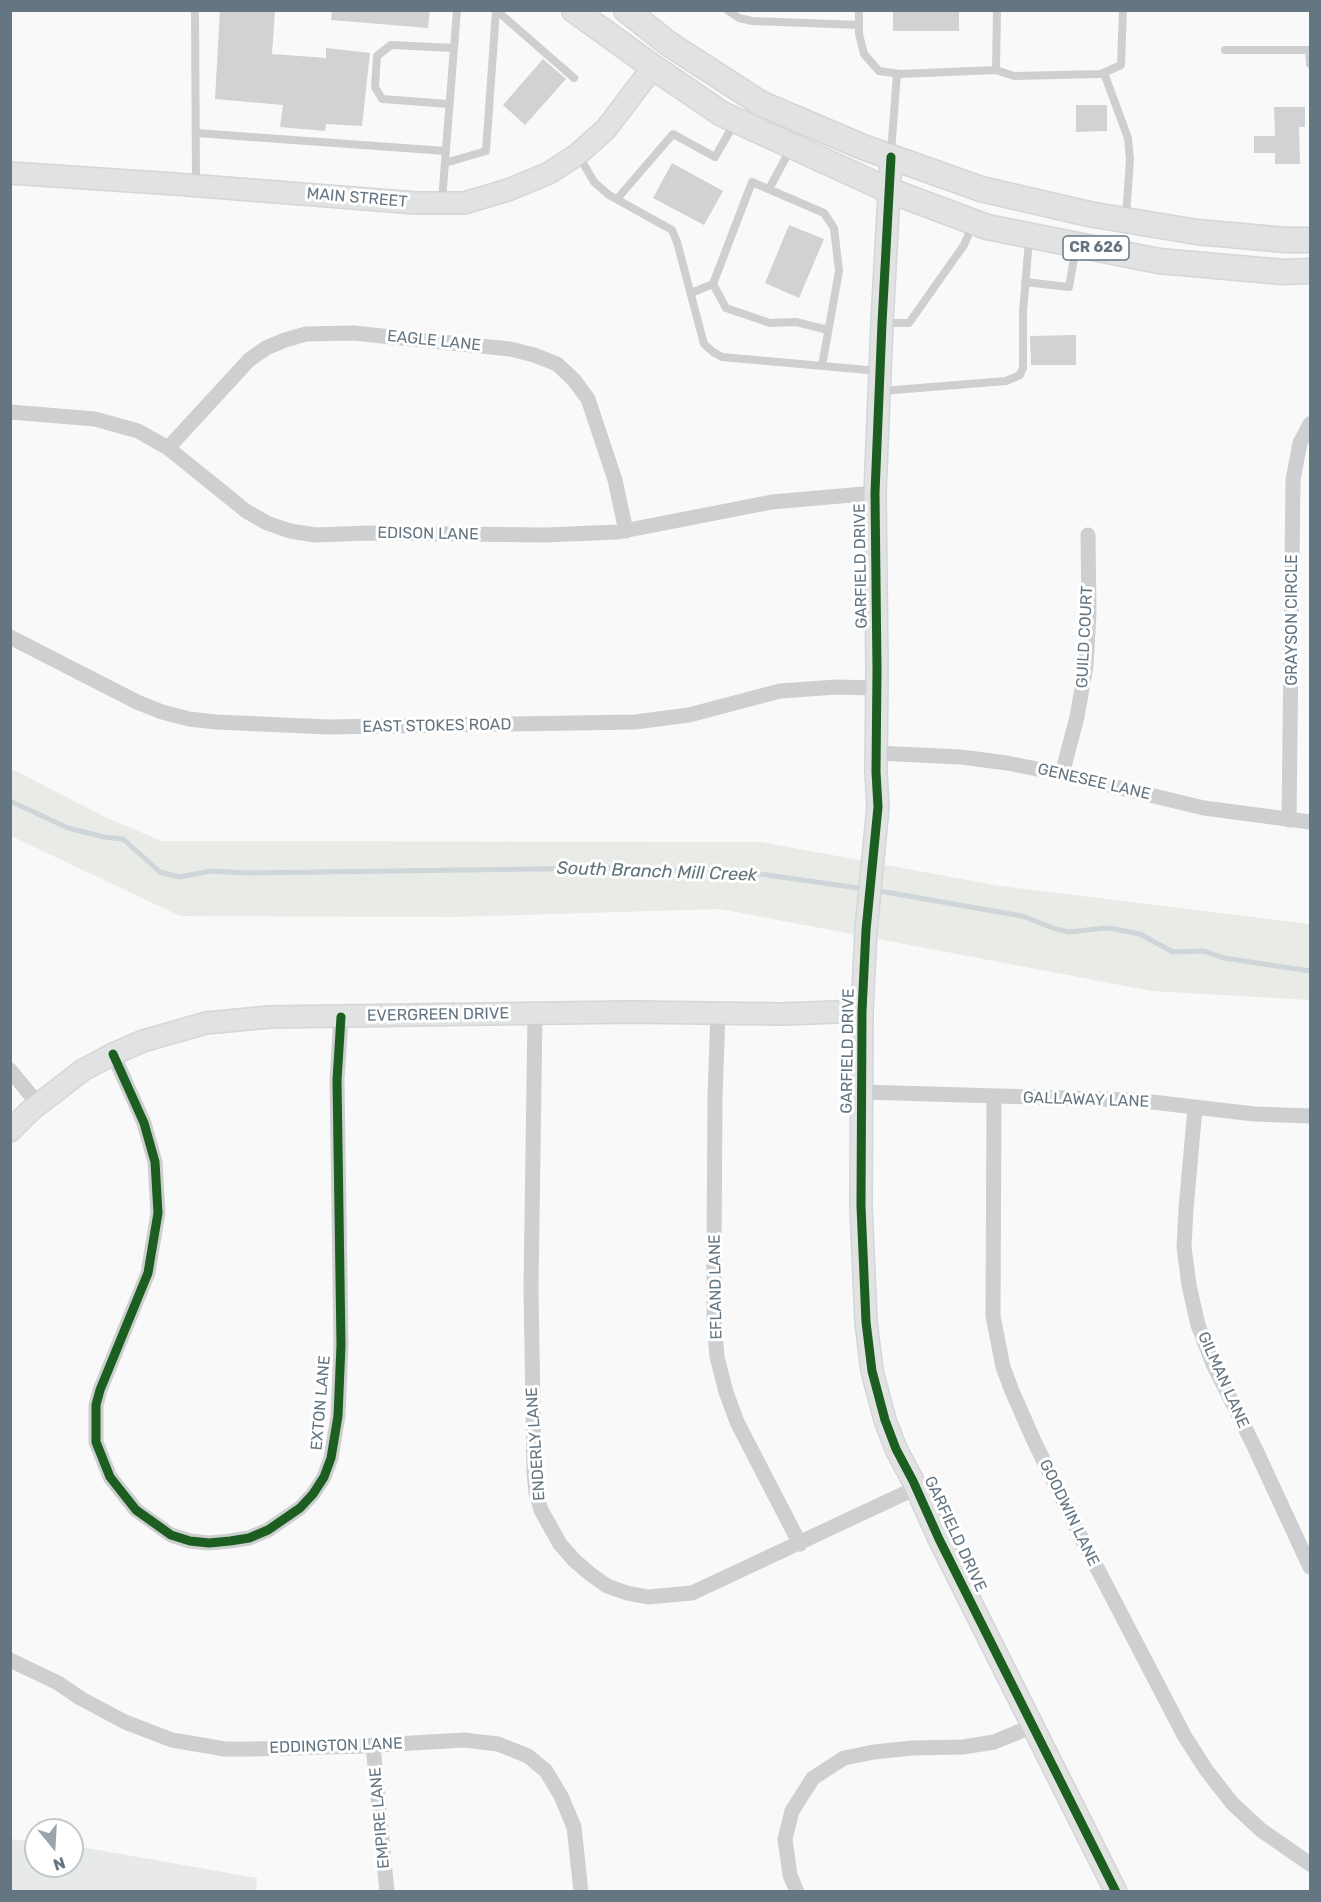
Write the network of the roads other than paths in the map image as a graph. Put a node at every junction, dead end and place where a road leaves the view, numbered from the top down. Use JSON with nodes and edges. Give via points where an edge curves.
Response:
{"nodes":[{"id":1,"x":195,"y":10,"type":"edge"},
{"id":2,"x":457,"y":10,"type":"edge"},
{"id":3,"x":574,"y":10,"type":"edge"},
{"id":4,"x":626,"y":10,"type":"edge"},
{"id":5,"x":727,"y":10,"type":"edge"},
{"id":6,"x":859,"y":10,"type":"edge"},
{"id":7,"x":997,"y":10,"type":"edge"},
{"id":8,"x":1123,"y":10,"type":"edge"},
{"id":9,"x":496,"y":11,"type":"edge"},
{"id":10,"x":859,"y":25,"type":"junction"},
{"id":11,"x":454,"y":48,"type":"junction"},
{"id":12,"x":1225,"y":50,"type":"dead end"},
{"id":13,"x":1311,"y":64,"type":"edge"},
{"id":14,"x":653,"y":67,"type":"junction"},
{"id":15,"x":996,"y":70,"type":"junction"},
{"id":16,"x":1104,"y":73,"type":"junction"},
{"id":17,"x":897,"y":74,"type":"junction"},
{"id":18,"x":574,"y":78,"type":"dead end"},
{"id":19,"x":449,"y":104,"type":"junction"},
{"id":20,"x":737,"y":120,"type":"junction"},
{"id":21,"x":196,"y":134,"type":"junction"},
{"id":22,"x":792,"y":146,"type":"junction"},
{"id":23,"x":446,"y":151,"type":"junction"},
{"id":24,"x":578,"y":154,"type":"junction"},
{"id":25,"x":891,"y":157,"type":"junction"},
{"id":26,"x":445,"y":163,"type":"junction"},
{"id":27,"x":10,"y":173,"type":"edge"},
{"id":28,"x":196,"y":185,"type":"junction"},
{"id":29,"x":769,"y":189,"type":"junction"},
{"id":30,"x":888,"y":190,"type":"junction"},
{"id":31,"x":617,"y":199,"type":"junction"},
{"id":32,"x":441,"y":203,"type":"junction"},
{"id":33,"x":1126,"y":220,"type":"junction"},
{"id":34,"x":975,"y":222,"type":"junction"},
{"id":35,"x":1030,"y":235,"type":"junction"},
{"id":36,"x":1311,"y":240,"type":"edge"},
{"id":37,"x":1077,"y":244,"type":"junction"},
{"id":38,"x":1311,"y":271,"type":"edge"},
{"id":39,"x":1025,"y":282,"type":"junction"},
{"id":40,"x":713,"y":284,"type":"junction"},
{"id":41,"x":691,"y":293,"type":"junction"},
{"id":42,"x":882,"y":323,"type":"junction"},
{"id":43,"x":828,"y":330,"type":"junction"},
{"id":44,"x":822,"y":366,"type":"junction"},
{"id":45,"x":880,"y":381,"type":"junction"},
{"id":46,"x":10,"y":412,"type":"edge"},
{"id":47,"x":1311,"y":424,"type":"edge"},
{"id":48,"x":168,"y":448,"type":"junction"},
{"id":49,"x":875,"y":493,"type":"junction"},
{"id":50,"x":626,"y":531,"type":"junction"},
{"id":51,"x":1088,"y":535,"type":"dead end"},
{"id":52,"x":10,"y":637,"type":"edge"},
{"id":53,"x":877,"y":688,"type":"junction"},
{"id":54,"x":876,"y":753,"type":"junction"},
{"id":55,"x":1062,"y":774,"type":"junction"},
{"id":56,"x":1289,"y":820,"type":"junction"},
{"id":57,"x":1311,"y":822,"type":"edge"},
{"id":58,"x":862,"y":1011,"type":"junction"},
{"id":59,"x":718,"y":1013,"type":"junction"},
{"id":60,"x":535,"y":1014,"type":"junction"},
{"id":61,"x":341,"y":1017,"type":"junction"},
{"id":62,"x":113,"y":1054,"type":"junction"},
{"id":63,"x":10,"y":1070,"type":"edge"},
{"id":64,"x":862,"y":1092,"type":"junction"},
{"id":65,"x":994,"y":1096,"type":"junction"},
{"id":66,"x":38,"y":1104,"type":"junction"},
{"id":67,"x":1195,"y":1108,"type":"junction"},
{"id":68,"x":1311,"y":1116,"type":"edge"},
{"id":69,"x":10,"y":1131,"type":"edge"},
{"id":70,"x":916,"y":1488,"type":"junction"},
{"id":71,"x":800,"y":1544,"type":"junction"},
{"id":72,"x":1311,"y":1567,"type":"edge"},
{"id":73,"x":10,"y":1660,"type":"edge"},
{"id":74,"x":1033,"y":1726,"type":"junction"},
{"id":75,"x":373,"y":1745,"type":"junction"},
{"id":76,"x":1311,"y":1864,"type":"edge"},
{"id":77,"x":387,"y":1892,"type":"edge"},
{"id":78,"x":581,"y":1892,"type":"edge"},
{"id":79,"x":796,"y":1892,"type":"edge"},
{"id":80,"x":1116,"y":1892,"type":"edge"}],
"edges":[{"from":1,"to":21,"type":"lane"},
{"from":2,"to":11,"type":"lane"},
{"from":3,"to":14,"type":"main road","number":"CR 626"},
{"from":4,"to":25,"type":"main road","number":"CR 626","via":[[669,44],[762,104]]},
{"from":5,"to":10,"type":"lane","via":[[752,21]]},
{"from":6,"to":10,"type":"lane"},
{"from":7,"to":15,"type":"lane"},
{"from":8,"to":16,"type":"lane","via":[[1121,65]]},
{"from":9,"to":18,"type":"lane"},
{"from":9,"to":26,"type":"lane","via":[[486,152]]},
{"from":10,"to":17,"type":"lane","via":[[864,54],[879,71]]},
{"from":11,"to":19,"type":"lane"},
{"from":11,"to":19,"type":"lane","via":[[391,45],[377,56],[375,87],[382,99]]},
{"from":12,"to":13,"type":"lane","via":[[1309,50]]},
{"from":14,"to":20,"type":"main road","number":"CR 626"},
{"from":14,"to":24,"type":"street","name":"MAIN STREET","via":[[606,129]]},
{"from":15,"to":16,"type":"lane","via":[[1014,76]]},
{"from":15,"to":17,"type":"lane"},
{"from":16,"to":33,"type":"lane","via":[[1128,138]]},
{"from":17,"to":25,"type":"lane"},
{"from":19,"to":23,"type":"lane"},
{"from":20,"to":22,"type":"main road","number":"CR 626"},
{"from":20,"to":31,"type":"lane","via":[[714,158],[673,134]]},
{"from":21,"to":23,"type":"lane"},
{"from":21,"to":28,"type":"lane"},
{"from":22,"to":29,"type":"lane"},
{"from":22,"to":30,"type":"main road","number":"CR 626"},
{"from":23,"to":26,"type":"lane"},
{"from":24,"to":31,"type":"lane","via":[[594,182]]},
{"from":24,"to":32,"type":"street","name":"MAIN STREET","via":[[549,173],[508,190],[464,203]]},
{"from":25,"to":30,"type":"street","name":"GARFIELD DRIVE"},
{"from":25,"to":33,"type":"main road","number":"CR 626","via":[[981,189]]},
{"from":26,"to":32,"type":"lane"},
{"from":27,"to":28,"type":"street","name":"MAIN STREET"},
{"from":28,"to":32,"type":"street","name":"MAIN STREET"},
{"from":29,"to":40,"type":"lane","via":[[752,182]]},
{"from":29,"to":43,"type":"lane","via":[[824,213],[834,228],[839,271]]},
{"from":30,"to":34,"type":"main road","number":"CR 626"},
{"from":30,"to":42,"type":"street","name":"GARFIELD DRIVE"},
{"from":31,"to":41,"type":"lane","via":[[672,230]]},
{"from":33,"to":36,"type":"main road","number":"CR 626","via":[[1197,232]]},
{"from":34,"to":35,"type":"main road","number":"CR 626"},
{"from":34,"to":42,"type":"lane","via":[[964,245],[909,323]]},
{"from":35,"to":37,"type":"main road","number":"CR 626"},
{"from":35,"to":39,"type":"lane"},
{"from":37,"to":38,"type":"main road","number":"CR 626","via":[[1159,261]]},
{"from":37,"to":39,"type":"lane","via":[[1069,287]]},
{"from":39,"to":45,"type":"lane","via":[[1020,375],[1006,381]]},
{"from":40,"to":41,"type":"lane"},
{"from":40,"to":43,"type":"lane","via":[[726,309],[770,323],[796,322]]},
{"from":41,"to":44,"type":"lane","via":[[704,344],[722,357]]},
{"from":42,"to":45,"type":"street","name":"GARFIELD DRIVE"},
{"from":43,"to":44,"type":"lane"},
{"from":44,"to":45,"type":"lane"},
{"from":45,"to":49,"type":"street","name":"GARFIELD DRIVE"},
{"from":46,"to":48,"type":"street","name":"EDISON LANE","via":[[95,419],[138,431]]},
{"from":47,"to":56,"type":"street","name":"GRAYSON CIRCLE","via":[[1300,443],[1293,480]]},
{"from":48,"to":50,"type":"street","name":"EDISON LANE","via":[[246,511],[290,531],[315,535],[544,535]]},
{"from":48,"to":50,"type":"street","name":"EAGLE LANE","via":[[249,360],[285,340],[306,334],[353,333],[510,349],[557,364],[588,399],[615,480]]},
{"from":49,"to":50,"type":"street","name":"EDISON LANE","via":[[772,502]]},
{"from":49,"to":53,"type":"street","name":"GARFIELD DRIVE"},
{"from":51,"to":55,"type":"street","name":"GUILD COURT","via":[[1086,666]]},
{"from":52,"to":53,"type":"street","name":"EAST STOKES ROAD","via":[[137,702],[162,712],[216,722],[328,727],[635,722],[689,715],[780,691]]},
{"from":53,"to":54,"type":"street","name":"GARFIELD DRIVE"},
{"from":54,"to":55,"type":"street","name":"GENESEE LANE","via":[[1007,763]]},
{"from":54,"to":58,"type":"street","name":"GARFIELD DRIVE","via":[[878,807]]},
{"from":55,"to":56,"type":"street","name":"GENESEE LANE","via":[[1194,806]]},
{"from":56,"to":57,"type":"street","name":"GENESEE LANE"},
{"from":58,"to":59,"type":"street","name":"EVERGREEN DRIVE"},
{"from":58,"to":64,"type":"street","name":"GARFIELD DRIVE"},
{"from":59,"to":60,"type":"street","name":"EVERGREEN DRIVE"},
{"from":59,"to":71,"type":"street","name":"EFLAND LANE","via":[[714,1256],[717,1357],[737,1422]]},
{"from":60,"to":61,"type":"street","name":"EVERGREEN DRIVE"},
{"from":60,"to":71,"type":"street","name":"ENDERLY LANE","via":[[532,1410],[536,1492],[549,1527],[573,1560],[589,1574],[607,1586],[648,1597],[692,1593]]},
{"from":61,"to":62,"type":"street","name":"EVERGREEN DRIVE","via":[[270,1017],[206,1023]]},
{"from":61,"to":62,"type":"street","name":"EXTON LANE","via":[[337,1080],[341,1345],[338,1416],[331,1458],[314,1494],[300,1508],[249,1538],[209,1543],[171,1534],[136,1510],[110,1477],[96,1442],[100,1390],[148,1273],[158,1213],[155,1162],[144,1123]]},
{"from":62,"to":66,"type":"street","name":"EVERGREEN DRIVE","via":[[83,1070]]},
{"from":63,"to":66,"type":"street"},
{"from":64,"to":65,"type":"street","name":"GALLAWAY LANE"},
{"from":64,"to":70,"type":"street","name":"GARFIELD DRIVE","via":[[861,1206],[872,1371],[885,1420]]},
{"from":65,"to":67,"type":"street","name":"GALLAWAY LANE","via":[[1135,1100]]},
{"from":65,"to":76,"type":"street","name":"GOODWIN LANE","via":[[993,1316],[1012,1391],[1087,1549],[1185,1737],[1232,1803],[1261,1830]]},
{"from":66,"to":69,"type":"street","name":"EVERGREEN DRIVE"},
{"from":67,"to":68,"type":"street","name":"GALLAWAY LANE"},
{"from":67,"to":72,"type":"street","name":"GILMAN LANE","via":[[1184,1247],[1198,1325]]},
{"from":70,"to":71,"type":"street","name":"ENDERLY LANE"},
{"from":70,"to":74,"type":"street","name":"GARFIELD DRIVE"},
{"from":73,"to":75,"type":"street","name":"EDDINGTON LANE","via":[[125,1722],[172,1740],[225,1749]]},
{"from":74,"to":79,"type":"street","via":[[994,1742],[844,1758],[813,1778],[792,1811],[785,1839]]},
{"from":74,"to":80,"type":"street","name":"GARFIELD DRIVE"},
{"from":75,"to":77,"type":"street","name":"EMPIRE LANE"},
{"from":75,"to":78,"type":"street","name":"EDDINGTON LANE","via":[[465,1740],[498,1744],[528,1756],[546,1771],[574,1827]]}]}
